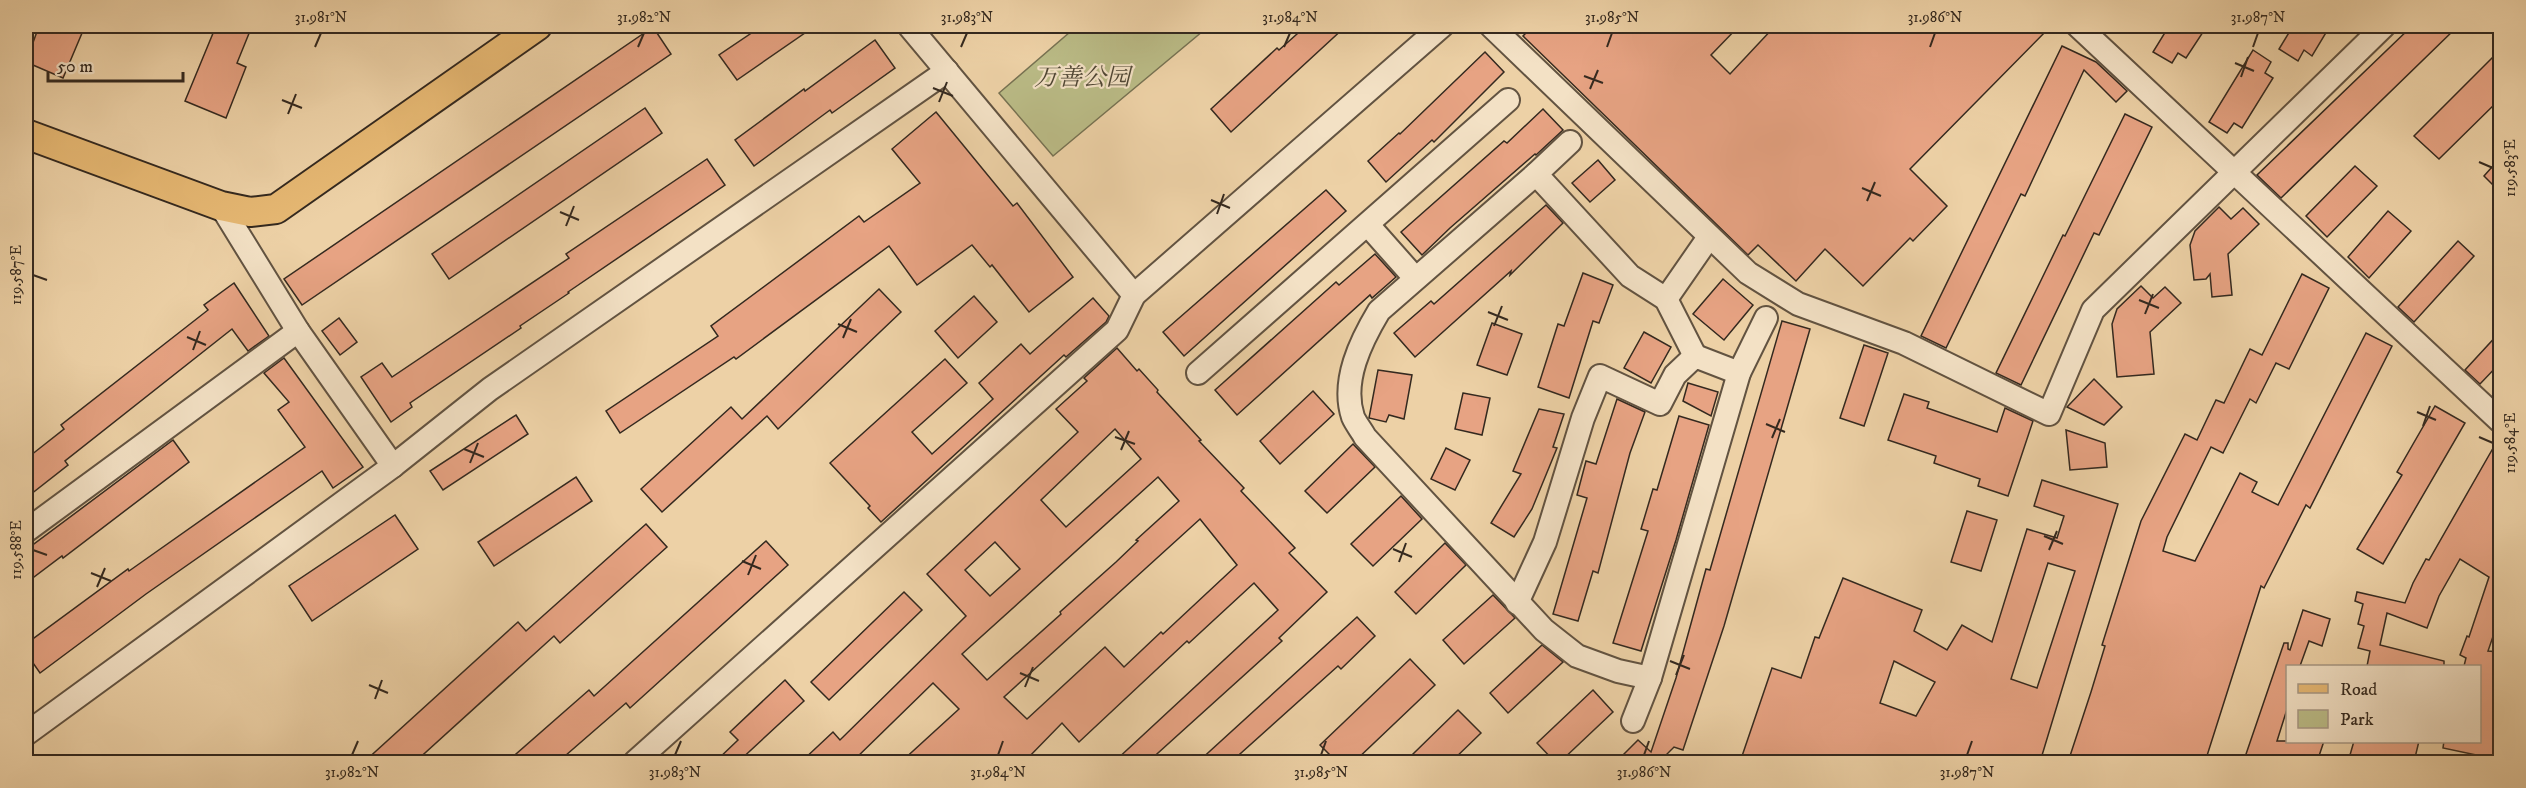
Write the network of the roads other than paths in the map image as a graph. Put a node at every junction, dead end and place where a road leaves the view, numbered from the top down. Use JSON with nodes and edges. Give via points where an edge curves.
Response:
{"nodes":[{"id":1,"x":537,"y":26,"type":"edge"},
{"id":2,"x":909,"y":26,"type":"edge"},
{"id":3,"x":1442,"y":26,"type":"edge"},
{"id":4,"x":1491,"y":26,"type":"edge"},
{"id":5,"x":2078,"y":26,"type":"edge"},
{"id":6,"x":2384,"y":26,"type":"edge"},
{"id":7,"x":947,"y":71,"type":"junction"},
{"id":8,"x":1508,"y":100,"type":"dead end"},
{"id":9,"x":26,"y":134,"type":"edge"},
{"id":10,"x":1570,"y":142,"type":"dead end"},
{"id":11,"x":2233,"y":173,"type":"junction"},
{"id":12,"x":1536,"y":174,"type":"junction"},
{"id":13,"x":221,"y":206,"type":"junction"},
{"id":14,"x":1368,"y":225,"type":"junction"},
{"id":15,"x":1709,"y":237,"type":"junction"},
{"id":16,"x":1415,"y":278,"type":"junction"},
{"id":17,"x":1134,"y":295,"type":"junction"},
{"id":18,"x":1666,"y":299,"type":"junction"},
{"id":19,"x":1766,"y":318,"type":"dead end"},
{"id":20,"x":298,"y":331,"type":"junction"},
{"id":21,"x":1695,"y":356,"type":"junction"},
{"id":22,"x":1198,"y":373,"type":"dead end"},
{"id":23,"x":1739,"y":373,"type":"junction"},
{"id":24,"x":2500,"y":421,"type":"edge"},
{"id":25,"x":393,"y":466,"type":"junction"},
{"id":26,"x":26,"y":531,"type":"edge"},
{"id":27,"x":1517,"y":603,"type":"junction"},
{"id":28,"x":1650,"y":678,"type":"junction"},
{"id":29,"x":1633,"y":721,"type":"dead end"},
{"id":30,"x":26,"y":734,"type":"edge"},
{"id":31,"x":635,"y":762,"type":"edge"}],
"edges":[{"from":1,"to":13,"type":"main road","via":[[276,209],[250,212]]},
{"from":2,"to":7,"type":"street"},
{"from":3,"to":17,"type":"street"},
{"from":4,"to":15,"type":"street"},
{"from":5,"to":11,"type":"street"},
{"from":6,"to":11,"type":"street"},
{"from":7,"to":17,"type":"street"},
{"from":7,"to":25,"type":"street","via":[[490,389]]},
{"from":8,"to":14,"type":"street"},
{"from":9,"to":13,"type":"main road"},
{"from":10,"to":12,"type":"street"},
{"from":11,"to":15,"type":"street","via":[[2093,310],[2049,414],[1904,343],[1798,303],[1748,273]]},
{"from":11,"to":24,"type":"street"},
{"from":12,"to":16,"type":"street"},
{"from":12,"to":18,"type":"street","via":[[1630,276]]},
{"from":13,"to":20,"type":"street"},
{"from":14,"to":16,"type":"street"},
{"from":14,"to":22,"type":"street"},
{"from":15,"to":18,"type":"street"},
{"from":16,"to":27,"type":"street","via":[[1379,311],[1365,334],[1353,366],[1353,417],[1365,437]]},
{"from":17,"to":31,"type":"street","via":[[1117,330]]},
{"from":18,"to":21,"type":"street"},
{"from":19,"to":23,"type":"street"},
{"from":20,"to":25,"type":"street"},
{"from":20,"to":26,"type":"street"},
{"from":21,"to":23,"type":"street"},
{"from":21,"to":27,"type":"street","via":[[1675,375],[1660,404],[1599,376],[1545,542]]},
{"from":23,"to":28,"type":"street"},
{"from":25,"to":30,"type":"street"},
{"from":27,"to":28,"type":"street","via":[[1577,656]]},
{"from":28,"to":29,"type":"street"}]}
